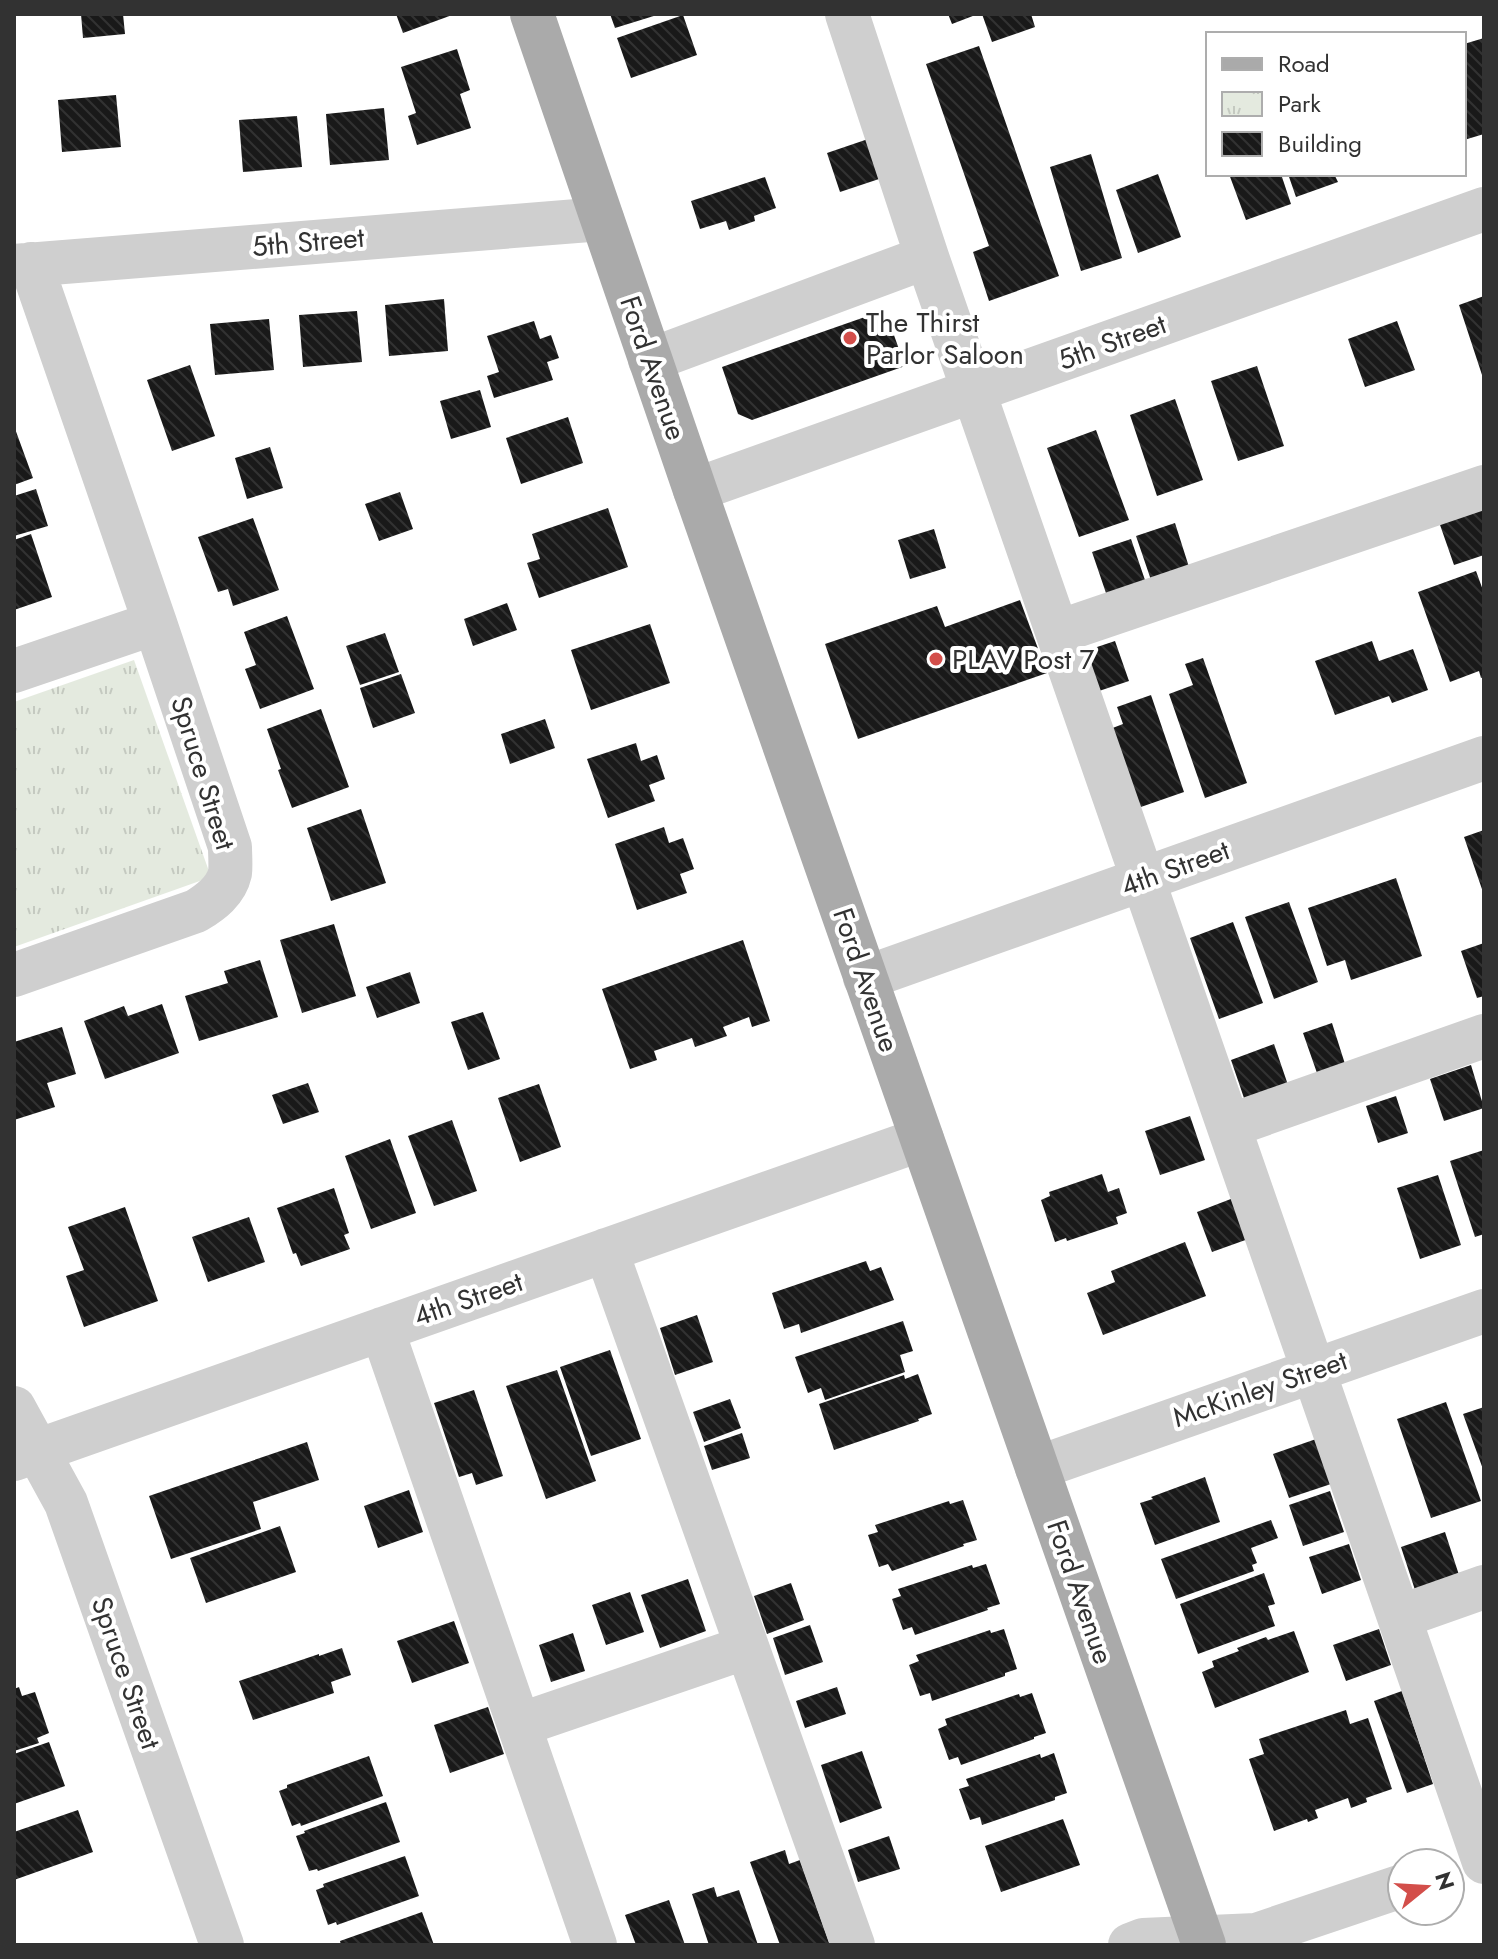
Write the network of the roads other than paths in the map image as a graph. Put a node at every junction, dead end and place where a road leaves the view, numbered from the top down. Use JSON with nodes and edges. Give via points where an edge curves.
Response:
{"nodes":[{"id":1,"x":532,"y":14,"type":"edge"},
{"id":2,"x":847,"y":14,"type":"edge"},
{"id":3,"x":1484,"y":209,"type":"edge"},
{"id":4,"x":602,"y":219,"type":"junction"},
{"id":5,"x":927,"y":257,"type":"junction"},
{"id":6,"x":23,"y":265,"type":"edge"},
{"id":7,"x":650,"y":360,"type":"junction"},
{"id":8,"x":975,"y":392,"type":"junction"},
{"id":9,"x":1484,"y":487,"type":"edge"},
{"id":10,"x":695,"y":490,"type":"junction"},
{"id":11,"x":155,"y":623,"type":"junction"},
{"id":12,"x":1058,"y":632,"type":"junction"},
{"id":13,"x":14,"y":671,"type":"edge"},
{"id":14,"x":1484,"y":758,"type":"edge"},
{"id":15,"x":1142,"y":879,"type":"junction"},
{"id":16,"x":14,"y":975,"type":"edge"},
{"id":17,"x":865,"y":978,"type":"junction"},
{"id":18,"x":1484,"y":1036,"type":"edge"},
{"id":19,"x":1229,"y":1126,"type":"junction"},
{"id":20,"x":922,"y":1139,"type":"junction"},
{"id":21,"x":606,"y":1250,"type":"junction"},
{"id":22,"x":1484,"y":1311,"type":"edge"},
{"id":23,"x":382,"y":1329,"type":"junction"},
{"id":24,"x":1313,"y":1371,"type":"junction"},
{"id":25,"x":14,"y":1408,"type":"edge"},
{"id":26,"x":26,"y":1455,"type":"edge"},
{"id":27,"x":1037,"y":1468,"type":"junction"},
{"id":28,"x":1484,"y":1587,"type":"edge"},
{"id":29,"x":1399,"y":1617,"type":"junction"},
{"id":30,"x":747,"y":1647,"type":"junction"},
{"id":31,"x":519,"y":1725,"type":"junction"},
{"id":32,"x":1484,"y":1860,"type":"edge"},
{"id":33,"x":1386,"y":1891,"type":"edge"},
{"id":34,"x":1203,"y":1941,"type":"edge"},
{"id":35,"x":222,"y":1945,"type":"edge"},
{"id":36,"x":595,"y":1945,"type":"edge"},
{"id":37,"x":853,"y":1945,"type":"edge"},
{"id":38,"x":1130,"y":1945,"type":"edge"}],
"edges":[{"from":1,"to":4,"type":"main road","name":"Ford Avenue"},
{"from":2,"to":5,"type":"street"},
{"from":3,"to":8,"type":"street","name":"5th Street"},
{"from":4,"to":6,"type":"street","name":"5th Street"},
{"from":4,"to":7,"type":"main road","name":"Ford Avenue"},
{"from":5,"to":7,"type":"street"},
{"from":5,"to":8,"type":"street"},
{"from":6,"to":11,"type":"street","name":"Spruce Street"},
{"from":7,"to":10,"type":"main road","name":"Ford Avenue"},
{"from":8,"to":10,"type":"street","name":"5th Street"},
{"from":8,"to":12,"type":"street"},
{"from":9,"to":12,"type":"street"},
{"from":10,"to":17,"type":"main road","name":"Ford Avenue"},
{"from":11,"to":13,"type":"street"},
{"from":11,"to":16,"type":"street","name":"Spruce Street","via":[[230,847],[230,873],[221,892],[196,911]]},
{"from":12,"to":15,"type":"street"},
{"from":14,"to":15,"type":"street","name":"4th Street"},
{"from":15,"to":17,"type":"street","name":"4th Street"},
{"from":15,"to":19,"type":"street"},
{"from":17,"to":20,"type":"main road","name":"Ford Avenue"},
{"from":18,"to":19,"type":"street"},
{"from":19,"to":24,"type":"street"},
{"from":20,"to":21,"type":"street","name":"4th Street"},
{"from":20,"to":27,"type":"main road","name":"Ford Avenue"},
{"from":21,"to":23,"type":"street","name":"4th Street"},
{"from":21,"to":30,"type":"street"},
{"from":22,"to":24,"type":"street","name":"McKinley Street"},
{"from":23,"to":26,"type":"street","name":"4th Street"},
{"from":23,"to":31,"type":"street"},
{"from":24,"to":27,"type":"street","name":"McKinley Street"},
{"from":24,"to":29,"type":"street"},
{"from":25,"to":26,"type":"street","name":"Spruce Street"},
{"from":26,"to":35,"type":"street","name":"Spruce Street","via":[[66,1503]]},
{"from":27,"to":34,"type":"main road","name":"Ford Avenue"},
{"from":28,"to":29,"type":"street"},
{"from":29,"to":32,"type":"street"},
{"from":30,"to":31,"type":"street"},
{"from":30,"to":37,"type":"street"},
{"from":31,"to":36,"type":"street"},
{"from":33,"to":34,"type":"street","via":[[1256,1935]]},
{"from":34,"to":38,"type":"street","via":[[1143,1940]]}]}
